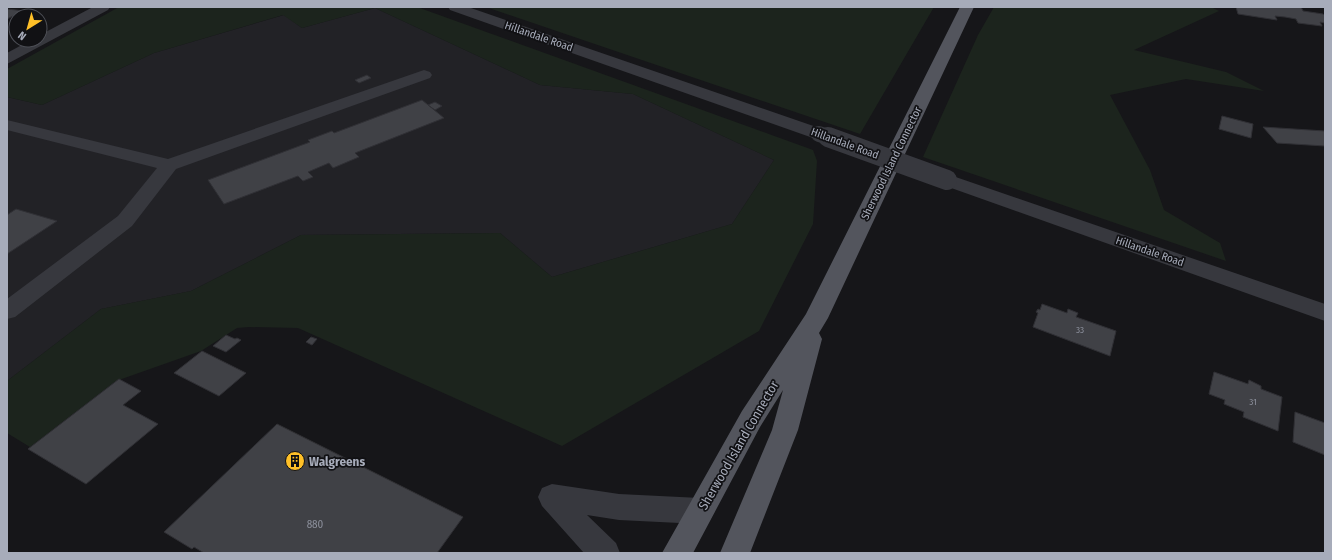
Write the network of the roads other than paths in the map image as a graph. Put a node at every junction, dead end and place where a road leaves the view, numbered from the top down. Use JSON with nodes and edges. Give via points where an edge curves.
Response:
{"nodes":[{"id":1,"x":103,"y":7,"type":"edge"},
{"id":2,"x":455,"y":7,"type":"edge"},
{"id":3,"x":967,"y":7,"type":"edge"},
{"id":4,"x":7,"y":58,"type":"edge"},
{"id":5,"x":424,"y":75,"type":"dead end"},
{"id":6,"x":7,"y":125,"type":"edge"},
{"id":7,"x":169,"y":165,"type":"junction"},
{"id":8,"x":7,"y":311,"type":"edge"},
{"id":9,"x":1325,"y":313,"type":"edge"},
{"id":10,"x":816,"y":318,"type":"junction"},
{"id":11,"x":700,"y":511,"type":"junction"},
{"id":12,"x":605,"y":553,"type":"edge"},
{"id":13,"x":676,"y":553,"type":"edge"},
{"id":14,"x":735,"y":553,"type":"edge"}],
"edges":[{"from":1,"to":4,"type":"street"},
{"from":2,"to":9,"type":"street","name":"Hillandale Road","bridge":true},
{"from":3,"to":10,"type":"main road","name":"Sherwood Island Connector"},
{"from":5,"to":7,"type":"street"},
{"from":6,"to":7,"type":"street"},
{"from":7,"to":8,"type":"street","via":[[125,221]]},
{"from":10,"to":11,"type":"main road","name":"Sherwood Island Connector","via":[[751,419]]},
{"from":10,"to":14,"type":"main road","name":"Sherwood Island Connector","via":[[785,430]]},
{"from":11,"to":12,"type":"street","via":[[619,506],[552,497]]},
{"from":11,"to":13,"type":"main road","name":"Sherwood Island Connector"}]}
